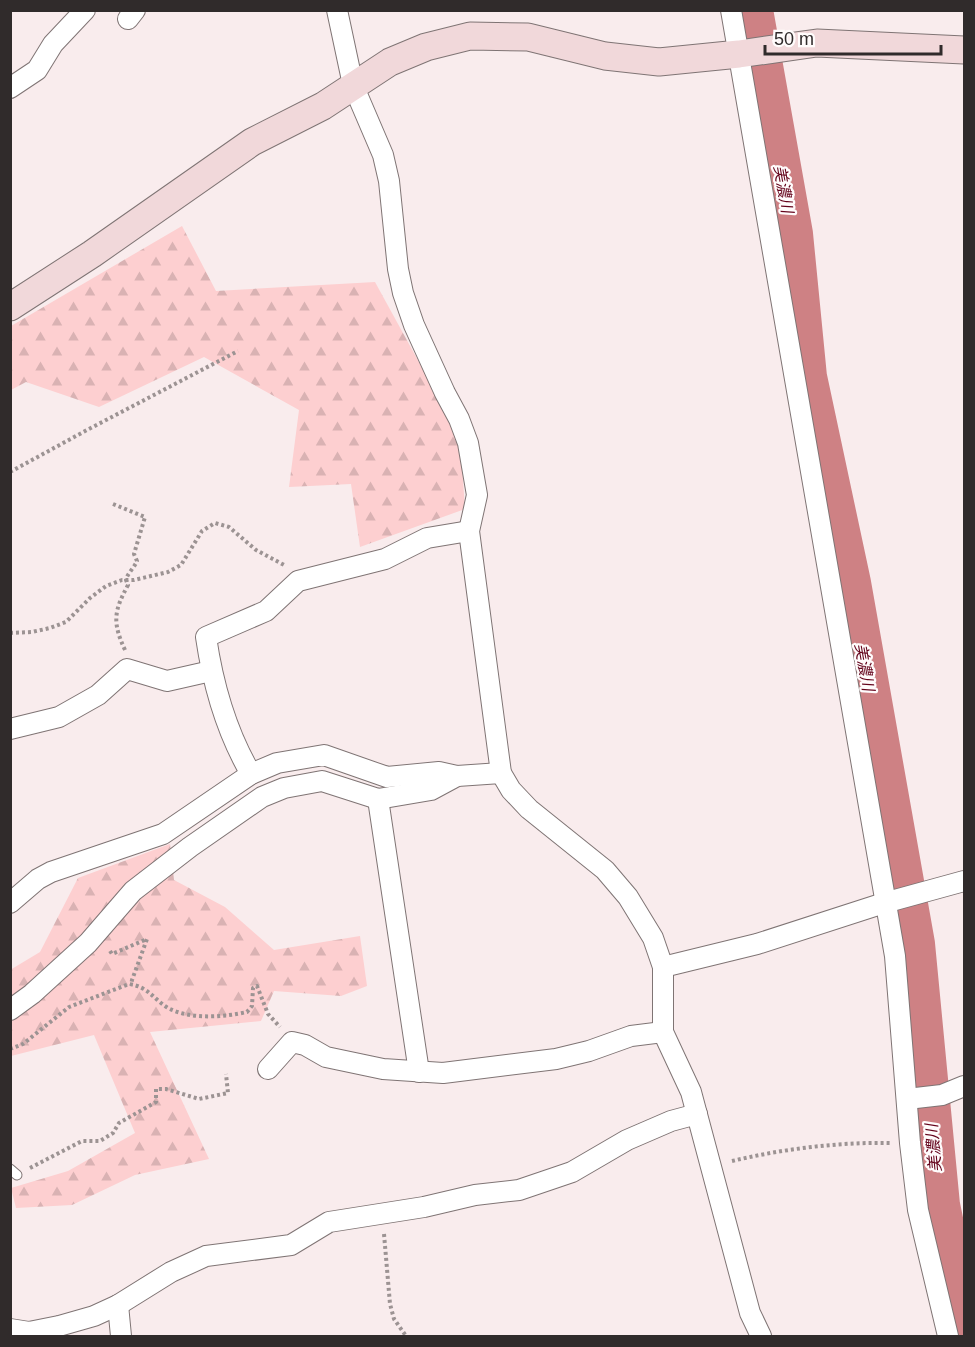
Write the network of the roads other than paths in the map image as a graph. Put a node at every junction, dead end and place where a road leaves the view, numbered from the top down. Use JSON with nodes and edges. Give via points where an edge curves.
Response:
{"nodes":[{"id":1,"x":85,"y":10,"type":"edge"},
{"id":2,"x":337,"y":10,"type":"edge"},
{"id":3,"x":731,"y":10,"type":"edge"},
{"id":4,"x":964,"y":50,"type":"edge"},
{"id":5,"x":739,"y":54,"type":"junction"},
{"id":6,"x":353,"y":85,"type":"junction"},
{"id":7,"x":10,"y":88,"type":"edge"},
{"id":8,"x":10,"y":307,"type":"edge"},
{"id":9,"x":469,"y":531,"type":"junction"},
{"id":10,"x":211,"y":671,"type":"junction"},
{"id":11,"x":10,"y":729,"type":"edge"},
{"id":12,"x":501,"y":773,"type":"junction"},
{"id":13,"x":251,"y":774,"type":"junction"},
{"id":14,"x":457,"y":776,"type":"junction"},
{"id":15,"x":378,"y":799,"type":"junction"},
{"id":16,"x":964,"y":881,"type":"edge"},
{"id":17,"x":10,"y":903,"type":"edge"},
{"id":18,"x":884,"y":903,"type":"junction"},
{"id":19,"x":663,"y":967,"type":"junction"},
{"id":20,"x":10,"y":1010,"type":"edge"},
{"id":21,"x":663,"y":1032,"type":"junction"},
{"id":22,"x":268,"y":1069,"type":"dead end"},
{"id":23,"x":419,"y":1072,"type":"junction"},
{"id":24,"x":964,"y":1086,"type":"edge"},
{"id":25,"x":907,"y":1099,"type":"junction"},
{"id":26,"x":697,"y":1114,"type":"junction"},
{"id":27,"x":117,"y":1305,"type":"junction"},
{"id":28,"x":10,"y":1329,"type":"edge"},
{"id":29,"x":121,"y":1336,"type":"edge"},
{"id":30,"x":761,"y":1336,"type":"edge"},
{"id":31,"x":948,"y":1336,"type":"edge"}],
"edges":[{"from":1,"to":7,"type":"street","via":[[53,44],[37,70]]},
{"from":2,"to":6,"type":"street"},
{"from":3,"to":5,"type":"street"},
{"from":4,"to":5,"type":"street","via":[[817,43]]},
{"from":5,"to":6,"type":"street","via":[[659,62],[605,56],[528,37],[470,36],[426,46]]},
{"from":5,"to":18,"type":"street"},
{"from":6,"to":8,"type":"street","via":[[323,106],[252,142],[92,255]]},
{"from":6,"to":9,"type":"street","via":[[383,155],[403,293],[468,443],[477,495]]},
{"from":9,"to":10,"type":"street","via":[[427,538],[386,559],[298,581],[266,611],[206,638]]},
{"from":9,"to":12,"type":"street"},
{"from":10,"to":11,"type":"street","via":[[167,681],[127,669],[98,695],[59,717]]},
{"from":10,"to":13,"type":"street","via":[[238,752]]},
{"from":12,"to":14,"type":"street"},
{"from":12,"to":19,"type":"street","via":[[529,809],[605,870],[628,897],[652,938]]},
{"from":13,"to":14,"type":"street","via":[[277,763],[324,755],[387,777],[439,772]]},
{"from":13,"to":17,"type":"street","via":[[162,834],[51,872]]},
{"from":14,"to":15,"type":"street","via":[[431,790]]},
{"from":15,"to":20,"type":"street","via":[[322,781],[284,788],[262,797],[133,891],[94,935]]},
{"from":15,"to":23,"type":"street"},
{"from":16,"to":18,"type":"street"},
{"from":18,"to":19,"type":"street","via":[[757,944]]},
{"from":18,"to":25,"type":"street","via":[[895,956]]},
{"from":19,"to":21,"type":"street"},
{"from":21,"to":23,"type":"street","via":[[632,1036],[556,1059],[443,1073]]},
{"from":21,"to":26,"type":"street"},
{"from":22,"to":23,"type":"street","via":[[292,1042],[326,1057]]},
{"from":24,"to":25,"type":"street","via":[[942,1095]]},
{"from":25,"to":31,"type":"street","via":[[918,1210]]},
{"from":26,"to":27,"type":"street","via":[[627,1140],[572,1172],[519,1190],[329,1222],[291,1245],[206,1256]]},
{"from":26,"to":30,"type":"street","via":[[750,1313]]},
{"from":27,"to":28,"type":"street","via":[[58,1326],[29,1332]]},
{"from":27,"to":29,"type":"street"}]}
